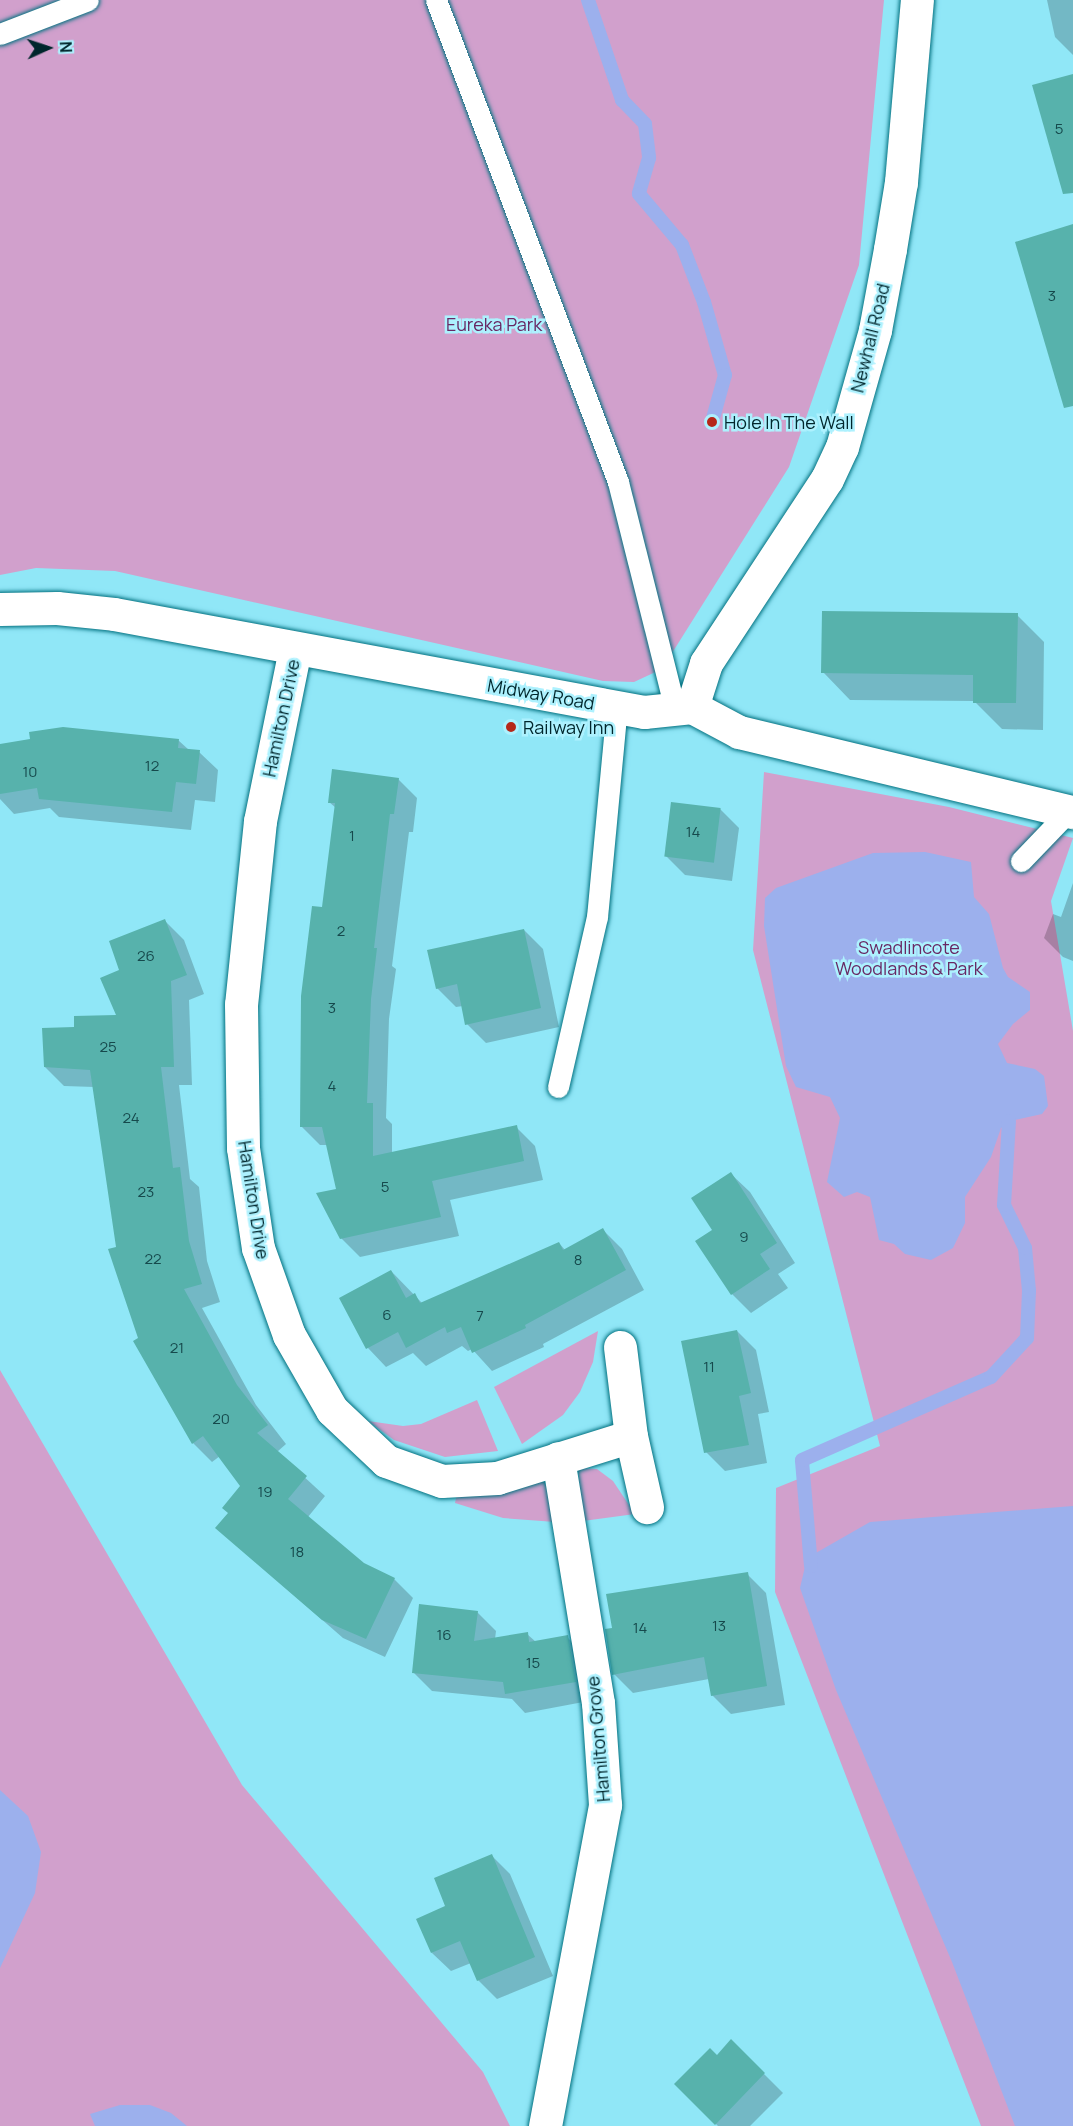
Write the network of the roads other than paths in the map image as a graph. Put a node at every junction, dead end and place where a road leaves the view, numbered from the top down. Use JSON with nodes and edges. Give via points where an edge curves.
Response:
{"nodes":[{"id":1,"x":88,"y":0,"type":"edge"},
{"id":2,"x":436,"y":0,"type":"edge"},
{"id":3,"x":917,"y":0,"type":"edge"},
{"id":4,"x":0,"y":34,"type":"edge"},
{"id":5,"x":0,"y":609,"type":"edge"},
{"id":6,"x":295,"y":649,"type":"junction"},
{"id":7,"x":617,"y":707,"type":"junction"},
{"id":8,"x":683,"y":708,"type":"junction"},
{"id":9,"x":1071,"y":811,"type":"edge"},
{"id":10,"x":1021,"y":861,"type":"dead end"},
{"id":11,"x":558,"y":1087,"type":"dead end"},
{"id":12,"x":620,"y":1347,"type":"dead end"},
{"id":13,"x":632,"y":1436,"type":"junction"},
{"id":14,"x":558,"y":1458,"type":"junction"},
{"id":15,"x":647,"y":1507,"type":"dead end"},
{"id":16,"x":545,"y":2126,"type":"edge"}],
"edges":[{"from":1,"to":4,"type":"lane"},
{"from":2,"to":8,"type":"lane","via":[[618,482]]},
{"from":3,"to":8,"type":"street","name":"Newhall Road","via":[[901,182],[890,249],[875,330],[842,447],[821,489],[706,663]]},
{"from":5,"to":6,"type":"street","name":"Midway Road","via":[[57,608],[114,614]]},
{"from":6,"to":7,"type":"street","name":"Midway Road"},
{"from":6,"to":14,"type":"street","name":"Hamilton Drive","via":[[260,821],[241,1004],[243,1148],[258,1248],[289,1335],[332,1410],[386,1461],[442,1481],[497,1478]]},
{"from":7,"to":8,"type":"street","name":"Midway Road","via":[[644,712]]},
{"from":7,"to":11,"type":"lane","via":[[597,918]]},
{"from":8,"to":9,"type":"street","via":[[739,732]]},
{"from":9,"to":10,"type":"lane"},
{"from":12,"to":13,"type":"street"},
{"from":13,"to":14,"type":"street","name":"Hamilton Drive"},
{"from":13,"to":15,"type":"street"},
{"from":14,"to":16,"type":"street","name":"Hamilton Grove","via":[[598,1703],[605,1805]]}]}
